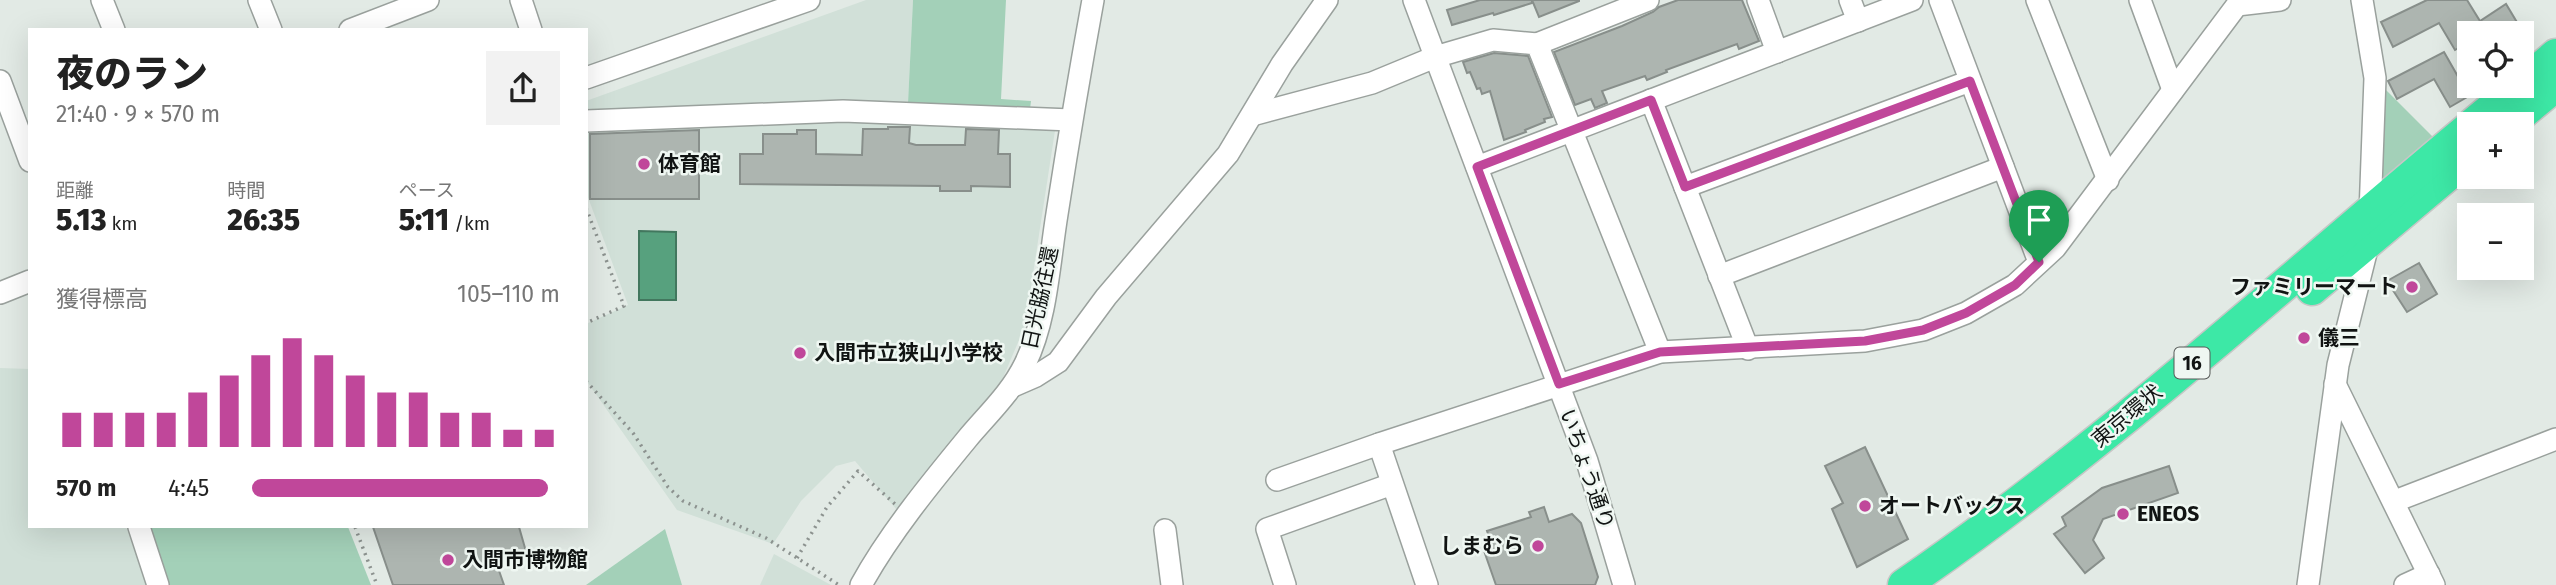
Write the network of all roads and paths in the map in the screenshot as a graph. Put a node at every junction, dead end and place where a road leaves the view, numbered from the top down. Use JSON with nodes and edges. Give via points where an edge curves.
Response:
{"nodes":[{"id":1,"x":260,"y":0,"type":"edge"},
{"id":2,"x":428,"y":0,"type":"edge"},
{"id":3,"x":521,"y":0,"type":"edge"},
{"id":4,"x":809,"y":0,"type":"edge"},
{"id":5,"x":1093,"y":0,"type":"edge"},
{"id":6,"x":1327,"y":0,"type":"edge"},
{"id":7,"x":1413,"y":0,"type":"edge"},
{"id":8,"x":1758,"y":0,"type":"edge"},
{"id":9,"x":1850,"y":0,"type":"edge"},
{"id":10,"x":1912,"y":0,"type":"edge"},
{"id":11,"x":1940,"y":0,"type":"edge"},
{"id":12,"x":2037,"y":0,"type":"edge"},
{"id":13,"x":2140,"y":0,"type":"edge"},
{"id":14,"x":2280,"y":0,"type":"edge"},
{"id":15,"x":2362,"y":0,"type":"edge"},
{"id":16,"x":109,"y":2,"type":"edge"},
{"id":17,"x":1638,"y":2,"type":"edge"},
{"id":18,"x":2236,"y":3,"type":"edge"},
{"id":19,"x":1858,"y":21,"type":"junction"},
{"id":20,"x":114,"y":28,"type":"edge"},
{"id":21,"x":270,"y":28,"type":"edge"},
{"id":22,"x":355,"y":28,"type":"edge"},
{"id":23,"x":530,"y":28,"type":"edge"},
{"id":24,"x":1537,"y":44,"type":"junction"},
{"id":25,"x":1777,"y":52,"type":"junction"},
{"id":26,"x":2556,"y":55,"type":"edge"},
{"id":27,"x":1435,"y":57,"type":"junction"},
{"id":28,"x":2534,"y":74,"type":"edge"},
{"id":29,"x":588,"y":77,"type":"edge"},
{"id":30,"x":0,"y":81,"type":"edge"},
{"id":31,"x":1970,"y":81,"type":"junction"},
{"id":32,"x":2556,"y":85,"type":"edge"},
{"id":33,"x":2173,"y":90,"type":"junction"},
{"id":34,"x":2505,"y":98,"type":"edge"},
{"id":35,"x":1651,"y":100,"type":"junction"},
{"id":36,"x":2488,"y":112,"type":"edge"},
{"id":37,"x":2523,"y":112,"type":"edge"},
{"id":38,"x":1252,"y":115,"type":"junction"},
{"id":39,"x":1071,"y":120,"type":"junction"},
{"id":40,"x":588,"y":121,"type":"edge"},
{"id":41,"x":1572,"y":130,"type":"junction"},
{"id":42,"x":2457,"y":140,"type":"edge"},
{"id":43,"x":28,"y":156,"type":"edge"},
{"id":44,"x":2457,"y":166,"type":"edge"},
{"id":45,"x":1477,"y":167,"type":"junction"},
{"id":46,"x":2003,"y":167,"type":"junction"},
{"id":47,"x":2108,"y":180,"type":"junction"},
{"id":48,"x":1685,"y":187,"type":"junction"},
{"id":49,"x":588,"y":213,"type":"edge"},
{"id":50,"x":2369,"y":226,"type":"junction"},
{"id":51,"x":2039,"y":262,"type":"junction"},
{"id":52,"x":1719,"y":276,"type":"junction"},
{"id":53,"x":28,"y":282,"type":"edge"},
{"id":54,"x":0,"y":292,"type":"edge"},
{"id":55,"x":588,"y":322,"type":"edge"},
{"id":56,"x":1748,"y":349,"type":"junction"},
{"id":57,"x":1660,"y":352,"type":"junction"},
{"id":58,"x":588,"y":383,"type":"edge"},
{"id":59,"x":1559,"y":384,"type":"junction"},
{"id":60,"x":2335,"y":384,"type":"junction"},
{"id":61,"x":1013,"y":386,"type":"junction"},
{"id":62,"x":2556,"y":439,"type":"edge"},
{"id":63,"x":1379,"y":444,"type":"junction"},
{"id":64,"x":1277,"y":480,"type":"dead end"},
{"id":65,"x":1392,"y":484,"type":"junction"},
{"id":66,"x":2395,"y":501,"type":"junction"},
{"id":67,"x":908,"y":515,"type":"junction"},
{"id":68,"x":139,"y":528,"type":"edge"},
{"id":69,"x":355,"y":528,"type":"edge"},
{"id":70,"x":1165,"y":530,"type":"dead end"},
{"id":71,"x":797,"y":558,"type":"junction"},
{"id":72,"x":2431,"y":580,"type":"edge"},
{"id":73,"x":158,"y":585,"type":"edge"},
{"id":74,"x":377,"y":585,"type":"edge"},
{"id":75,"x":839,"y":585,"type":"edge"},
{"id":76,"x":861,"y":585,"type":"edge"},
{"id":77,"x":1172,"y":585,"type":"edge"},
{"id":78,"x":1285,"y":585,"type":"edge"},
{"id":79,"x":1427,"y":585,"type":"edge"},
{"id":80,"x":1624,"y":585,"type":"edge"},
{"id":81,"x":1904,"y":585,"type":"edge"},
{"id":82,"x":1941,"y":585,"type":"edge"},
{"id":83,"x":2308,"y":585,"type":"edge"},
{"id":84,"x":2404,"y":585,"type":"edge"}],
"edges":[{"from":1,"to":21,"type":"street"},
{"from":2,"to":22,"type":"street"},
{"from":3,"to":23,"type":"street"},
{"from":4,"to":29,"type":"street"},
{"from":5,"to":39,"type":"street","name":"日光脇往還"},
{"from":6,"to":38,"type":"street"},
{"from":7,"to":27,"type":"street","name":"いちょう通り"},
{"from":8,"to":25,"type":"street"},
{"from":9,"to":19,"type":"street"},
{"from":10,"to":19,"type":"street"},
{"from":11,"to":31,"type":"street"},
{"from":12,"to":47,"type":"street"},
{"from":13,"to":33,"type":"street"},
{"from":14,"to":18,"type":"street"},
{"from":15,"to":50,"type":"street","via":[[2375,78]]},
{"from":16,"to":20,"type":"street"},
{"from":17,"to":24,"type":"street"},
{"from":18,"to":33,"type":"street"},
{"from":19,"to":25,"type":"street"},
{"from":24,"to":27,"type":"street","via":[[1493,40]]},
{"from":24,"to":41,"type":"street"},
{"from":25,"to":35,"type":"street"},
{"from":26,"to":28,"type":"highway","name":"東京環状","number":"16"},
{"from":27,"to":38,"type":"street","via":[[1372,83]]},
{"from":27,"to":45,"type":"street","name":"いちょう通り"},
{"from":30,"to":43,"type":"street"},
{"from":31,"to":46,"type":"street"},
{"from":31,"to":48,"type":"street"},
{"from":32,"to":37,"type":"highway"},
{"from":33,"to":47,"type":"street"},
{"from":34,"to":36,"type":"highway","name":"東京環状","number":"16"},
{"from":35,"to":41,"type":"street"},
{"from":35,"to":48,"type":"street"},
{"from":38,"to":61,"type":"street","via":[[1228,154],[1106,297],[1058,362]]},
{"from":39,"to":40,"type":"street","via":[[843,111]]},
{"from":39,"to":61,"type":"street","name":"日光脇往還","via":[[1043,306],[1032,346]]},
{"from":41,"to":45,"type":"street"},
{"from":41,"to":57,"type":"street"},
{"from":42,"to":50,"type":"highway","name":"東京環状","number":"16"},
{"from":44,"to":50,"type":"highway","name":"東京環状","number":"16"},
{"from":45,"to":59,"type":"street","name":"いちょう通り"},
{"from":46,"to":51,"type":"street"},
{"from":46,"to":52,"type":"street"},
{"from":47,"to":51,"type":"street"},
{"from":48,"to":52,"type":"street"},
{"from":49,"to":55,"type":"path","via":[[624,306]]},
{"from":50,"to":60,"type":"street"},
{"from":50,"to":81,"type":"highway","name":"東京環状","number":"16","via":[[1967,542]]},
{"from":50,"to":82,"type":"highway","name":"東京環状","number":"16","via":[[2106,462]]},
{"from":51,"to":56,"type":"street","via":[[2015,285],[1966,313],[1923,330],[1865,341]]},
{"from":52,"to":56,"type":"street"},
{"from":53,"to":54,"type":"street"},
{"from":56,"to":57,"type":"street"},
{"from":57,"to":59,"type":"street"},
{"from":58,"to":71,"type":"path","via":[[633,433],[668,487],[683,501],[766,538]]},
{"from":59,"to":63,"type":"street"},
{"from":59,"to":80,"type":"street","name":"いちょう通り"},
{"from":60,"to":66,"type":"street"},
{"from":60,"to":83,"type":"street"},
{"from":61,"to":67,"type":"street","name":"日光脇往還"},
{"from":62,"to":66,"type":"street"},
{"from":63,"to":64,"type":"street"},
{"from":63,"to":65,"type":"street"},
{"from":65,"to":78,"type":"street","via":[[1267,529]]},
{"from":65,"to":79,"type":"street"},
{"from":66,"to":72,"type":"street"},
{"from":67,"to":71,"type":"path","via":[[858,471],[827,507]]},
{"from":67,"to":76,"type":"street","name":"日光脇往還"},
{"from":68,"to":73,"type":"street"},
{"from":69,"to":74,"type":"path"},
{"from":70,"to":77,"type":"street"},
{"from":71,"to":75,"type":"path"},
{"from":72,"to":84,"type":"street"}]}
